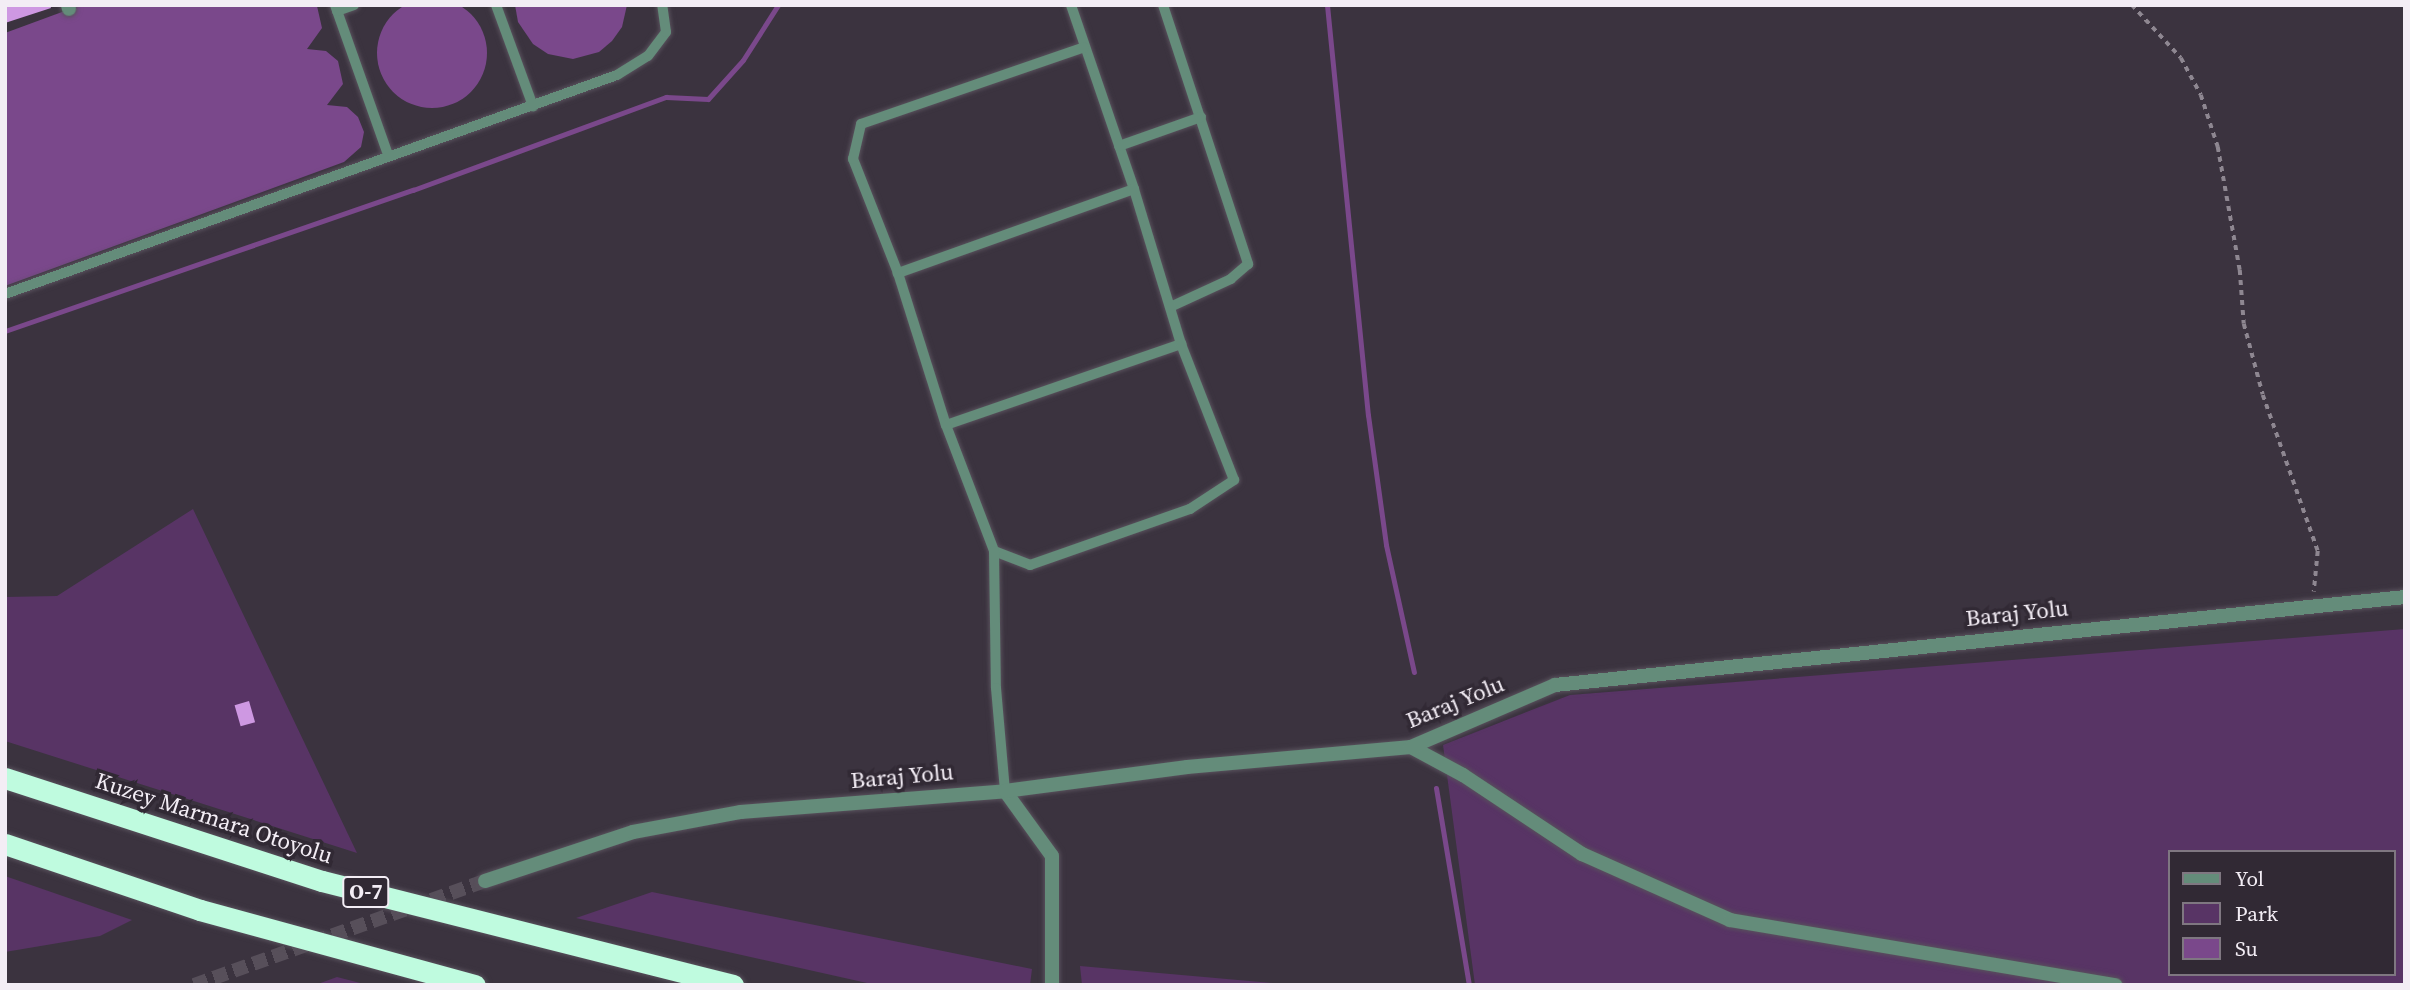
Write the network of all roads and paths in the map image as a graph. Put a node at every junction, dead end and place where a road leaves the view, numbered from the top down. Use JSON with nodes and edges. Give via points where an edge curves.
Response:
{"nodes":[{"id":1,"x":354,"y":5,"type":"edge"},
{"id":2,"x":496,"y":5,"type":"edge"},
{"id":3,"x":662,"y":5,"type":"edge"},
{"id":4,"x":1070,"y":5,"type":"edge"},
{"id":5,"x":1163,"y":5,"type":"edge"},
{"id":6,"x":2132,"y":5,"type":"edge"},
{"id":7,"x":336,"y":8,"type":"edge"},
{"id":8,"x":1084,"y":47,"type":"junction"},
{"id":9,"x":533,"y":106,"type":"junction"},
{"id":10,"x":1201,"y":117,"type":"junction"},
{"id":11,"x":1119,"y":146,"type":"junction"},
{"id":12,"x":388,"y":155,"type":"junction"},
{"id":13,"x":1134,"y":189,"type":"junction"},
{"id":14,"x":898,"y":273,"type":"junction"},
{"id":15,"x":5,"y":294,"type":"edge"},
{"id":16,"x":1170,"y":307,"type":"junction"},
{"id":17,"x":1181,"y":344,"type":"junction"},
{"id":18,"x":946,"y":425,"type":"junction"},
{"id":19,"x":994,"y":551,"type":"junction"},
{"id":20,"x":2405,"y":597,"type":"edge"},
{"id":21,"x":2312,"y":606,"type":"junction"},
{"id":22,"x":1411,"y":747,"type":"junction"},
{"id":23,"x":5,"y":778,"type":"edge"},
{"id":24,"x":1005,"y":791,"type":"junction"},
{"id":25,"x":5,"y":844,"type":"edge"},
{"id":26,"x":485,"y":881,"type":"tunnel mouth"},
{"id":27,"x":475,"y":985,"type":"edge"},
{"id":28,"x":733,"y":985,"type":"edge"},
{"id":29,"x":1052,"y":985,"type":"edge"},
{"id":30,"x":2116,"y":985,"type":"edge"}],
"edges":[{"from":1,"to":7,"type":"lane"},
{"from":2,"to":9,"type":"lane"},
{"from":3,"to":9,"type":"lane","via":[[666,32],[648,56],[617,75]]},
{"from":4,"to":8,"type":"lane"},
{"from":5,"to":10,"type":"lane"},
{"from":6,"to":21,"type":"path","via":[[2181,58],[2218,146],[2240,270],[2244,324],[2263,395],[2318,551]]},
{"from":7,"to":12,"type":"lane"},
{"from":8,"to":11,"type":"lane"},
{"from":8,"to":14,"type":"lane","via":[[861,124],[853,159]]},
{"from":9,"to":12,"type":"lane"},
{"from":10,"to":11,"type":"lane"},
{"from":10,"to":16,"type":"lane","via":[[1248,264],[1231,279]]},
{"from":11,"to":13,"type":"lane"},
{"from":12,"to":15,"type":"lane","via":[[294,194]]},
{"from":13,"to":14,"type":"lane"},
{"from":13,"to":16,"type":"lane"},
{"from":14,"to":18,"type":"lane"},
{"from":16,"to":17,"type":"lane"},
{"from":17,"to":18,"type":"lane"},
{"from":17,"to":19,"type":"lane","via":[[1234,480],[1190,509],[1030,565]]},
{"from":18,"to":19,"type":"lane"},
{"from":19,"to":24,"type":"lane","via":[[996,688]]},
{"from":20,"to":21,"type":"street","name":"Baraj Yolu"},
{"from":21,"to":22,"type":"street","name":"Baraj Yolu","via":[[1555,685]]},
{"from":22,"to":24,"type":"street","name":"Baraj Yolu","via":[[1186,767]]},
{"from":22,"to":30,"type":"street","via":[[1463,775],[1582,854],[1730,920]]},
{"from":23,"to":28,"type":"highway","name":"Kuzey Marmara Otoyolu","number":"O-7","via":[[323,881]]},
{"from":24,"to":26,"type":"street","name":"Baraj Yolu","via":[[741,812],[633,832]]},
{"from":24,"to":29,"type":"street","via":[[1052,856]]},
{"from":25,"to":27,"type":"highway","via":[[200,910]]}]}
